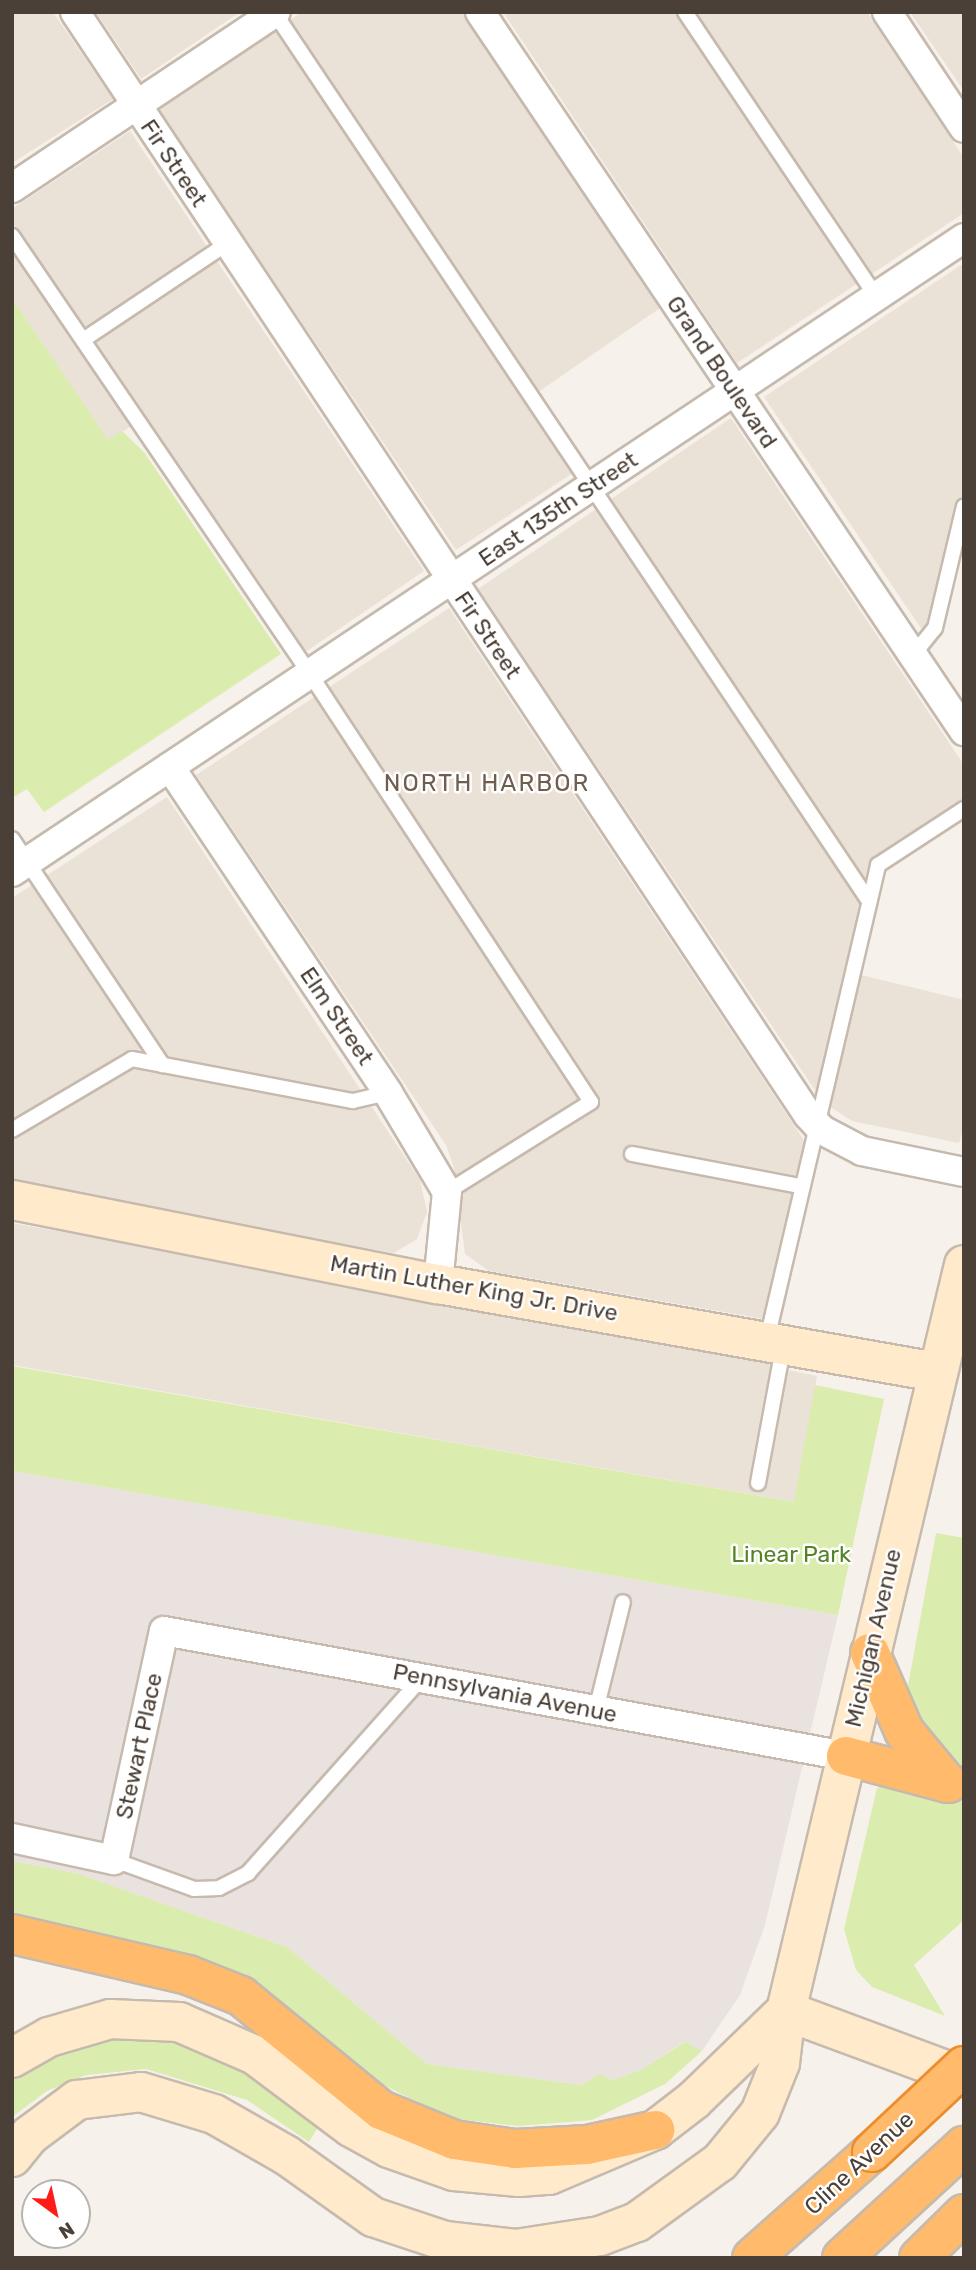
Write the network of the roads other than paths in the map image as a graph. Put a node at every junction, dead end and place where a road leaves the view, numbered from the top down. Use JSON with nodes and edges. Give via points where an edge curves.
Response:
{"nodes":[{"id":1,"x":75,"y":12,"type":"edge"},
{"id":2,"x":480,"y":12,"type":"edge"},
{"id":3,"x":685,"y":12,"type":"edge"},
{"id":4,"x":887,"y":12,"type":"edge"},
{"id":5,"x":275,"y":13,"type":"edge"},
{"id":6,"x":136,"y":105,"type":"junction"},
{"id":7,"x":964,"y":128,"type":"edge"},
{"id":8,"x":12,"y":188,"type":"edge"},
{"id":9,"x":12,"y":236,"type":"edge"},
{"id":10,"x":964,"y":238,"type":"edge"},
{"id":11,"x":228,"y":243,"type":"junction"},
{"id":12,"x":876,"y":296,"type":"junction"},
{"id":13,"x":83,"y":340,"type":"junction"},
{"id":14,"x":734,"y":391,"type":"junction"},
{"id":15,"x":591,"y":487,"type":"junction"},
{"id":16,"x":964,"y":506,"type":"edge"},
{"id":17,"x":452,"y":580,"type":"junction"},
{"id":18,"x":913,"y":655,"type":"junction"},
{"id":19,"x":310,"y":674,"type":"junction"},
{"id":20,"x":964,"y":732,"type":"edge"},
{"id":21,"x":170,"y":767,"type":"junction"},
{"id":22,"x":964,"y":809,"type":"edge"},
{"id":23,"x":17,"y":857,"type":"edge"},
{"id":24,"x":869,"y":901,"type":"junction"},
{"id":25,"x":163,"y":1065,"type":"junction"},
{"id":26,"x":388,"y":1093,"type":"junction"},
{"id":27,"x":818,"y":1126,"type":"junction"},
{"id":28,"x":12,"y":1130,"type":"edge"},
{"id":29,"x":632,"y":1154,"type":"dead end"},
{"id":30,"x":964,"y":1172,"type":"edge"},
{"id":31,"x":800,"y":1186,"type":"junction"},
{"id":32,"x":447,"y":1192,"type":"junction"},
{"id":33,"x":12,"y":1200,"type":"edge"},
{"id":34,"x":964,"y":1265,"type":"edge"},
{"id":35,"x":438,"y":1284,"type":"junction"},
{"id":36,"x":776,"y":1342,"type":"junction"},
{"id":37,"x":950,"y":1374,"type":"edge"},
{"id":38,"x":758,"y":1483,"type":"dead end"},
{"id":39,"x":624,"y":1602,"type":"dead end"},
{"id":40,"x":164,"y":1631,"type":"joint"},
{"id":41,"x":870,"y":1653,"type":"junction"},
{"id":42,"x":423,"y":1677,"type":"junction"},
{"id":43,"x":596,"y":1710,"type":"junction"},
{"id":44,"x":846,"y":1756,"type":"junction"},
{"id":45,"x":955,"y":1785,"type":"edge"},
{"id":46,"x":12,"y":1838,"type":"edge"},
{"id":47,"x":114,"y":1860,"type":"junction"},
{"id":48,"x":12,"y":1934,"type":"edge"},
{"id":49,"x":786,"y":2011,"type":"junction"},
{"id":50,"x":12,"y":2058,"type":"edge"},
{"id":51,"x":964,"y":2066,"type":"edge"},
{"id":52,"x":964,"y":2077,"type":"edge"},
{"id":53,"x":654,"y":2130,"type":"junction"},
{"id":54,"x":964,"y":2146,"type":"edge"},
{"id":55,"x":12,"y":2157,"type":"edge"},
{"id":56,"x":964,"y":2214,"type":"edge"},
{"id":57,"x":752,"y":2258,"type":"edge"},
{"id":58,"x":842,"y":2258,"type":"edge"},
{"id":59,"x":919,"y":2258,"type":"edge"}],
"edges":[{"from":1,"to":6,"type":"street","name":"Fir Street"},
{"from":2,"to":14,"type":"street","name":"Grand Boulevard"},
{"from":3,"to":12,"type":"lane"},
{"from":4,"to":7,"type":"street"},
{"from":5,"to":6,"type":"street"},
{"from":5,"to":15,"type":"lane"},
{"from":6,"to":8,"type":"street"},
{"from":6,"to":11,"type":"street","name":"Fir Street"},
{"from":9,"to":13,"type":"lane"},
{"from":10,"to":12,"type":"street","name":"East 135th Street"},
{"from":11,"to":13,"type":"lane"},
{"from":11,"to":17,"type":"street","name":"Fir Street"},
{"from":12,"to":14,"type":"street","name":"East 135th Street"},
{"from":13,"to":19,"type":"lane"},
{"from":14,"to":15,"type":"street","name":"East 135th Street"},
{"from":14,"to":18,"type":"street","name":"Grand Boulevard"},
{"from":15,"to":17,"type":"street","name":"East 135th Street"},
{"from":15,"to":24,"type":"lane"},
{"from":16,"to":18,"type":"lane","via":[[935,628]]},
{"from":17,"to":19,"type":"street","name":"East 135th Street"},
{"from":17,"to":27,"type":"street","name":"Fir Street"},
{"from":18,"to":20,"type":"street","name":"Grand Boulevard"},
{"from":19,"to":21,"type":"street","name":"East 135th Street"},
{"from":19,"to":32,"type":"lane","via":[[591,1102]]},
{"from":21,"to":23,"type":"street","name":"East 135th Street"},
{"from":21,"to":26,"type":"street","name":"Elm Street"},
{"from":22,"to":24,"type":"lane","via":[[877,865]]},
{"from":23,"to":25,"type":"lane"},
{"from":24,"to":27,"type":"lane"},
{"from":25,"to":26,"type":"lane","via":[[353,1101]]},
{"from":25,"to":28,"type":"lane","via":[[132,1059]]},
{"from":26,"to":32,"type":"street","name":"Elm Street"},
{"from":27,"to":30,"type":"street","name":"Fir Street","via":[[862,1152]]},
{"from":27,"to":31,"type":"lane"},
{"from":29,"to":31,"type":"lane"},
{"from":31,"to":36,"type":"lane"},
{"from":32,"to":35,"type":"street"},
{"from":33,"to":35,"type":"main road","name":"Martin Luther King Jr. Drive"},
{"from":34,"to":37,"type":"main road","name":"Michigan Avenue"},
{"from":35,"to":36,"type":"main road","name":"Martin Luther King Jr. Drive"},
{"from":36,"to":37,"type":"main road","name":"Martin Luther King Jr. Drive"},
{"from":36,"to":38,"type":"lane"},
{"from":37,"to":41,"type":"main road","name":"Michigan Avenue"},
{"from":39,"to":43,"type":"lane"},
{"from":40,"to":42,"type":"street","name":"Pennsylvania Avenue"},
{"from":40,"to":47,"type":"street","name":"Stewart Place"},
{"from":41,"to":44,"type":"main road","name":"Michigan Avenue"},
{"from":41,"to":45,"type":"highway","via":[[904,1731]]},
{"from":42,"to":43,"type":"street","name":"Pennsylvania Avenue"},
{"from":42,"to":47,"type":"lane","via":[[248,1873],[219,1888],[194,1889]]},
{"from":43,"to":44,"type":"street","name":"Pennsylvania Avenue"},
{"from":44,"to":45,"type":"highway"},
{"from":44,"to":49,"type":"main road","name":"Michigan Avenue"},
{"from":46,"to":47,"type":"street"},
{"from":48,"to":53,"type":"highway","via":[[188,1975],[241,1996],[381,2110],[454,2140],[515,2149],[587,2145]]},
{"from":49,"to":52,"type":"main road"},
{"from":49,"to":53,"type":"main road","via":[[694,2100]]},
{"from":49,"to":55,"type":"main road","name":"Michigan Avenue","via":[[780,2063],[760,2113],[720,2162],[637,2222],[558,2245],[484,2248],[413,2233],[373,2217],[286,2155],[214,2114],[141,2092],[78,2100],[30,2135]]},
{"from":50,"to":53,"type":"main road","via":[[50,2037],[110,2019],[179,2022],[255,2055],[351,2127],[389,2148],[454,2171],[488,2176],[549,2175]]},
{"from":51,"to":57,"type":"highway","name":"Cline Avenue","bridge":true},
{"from":54,"to":58,"type":"highway"},
{"from":56,"to":59,"type":"highway"}]}
